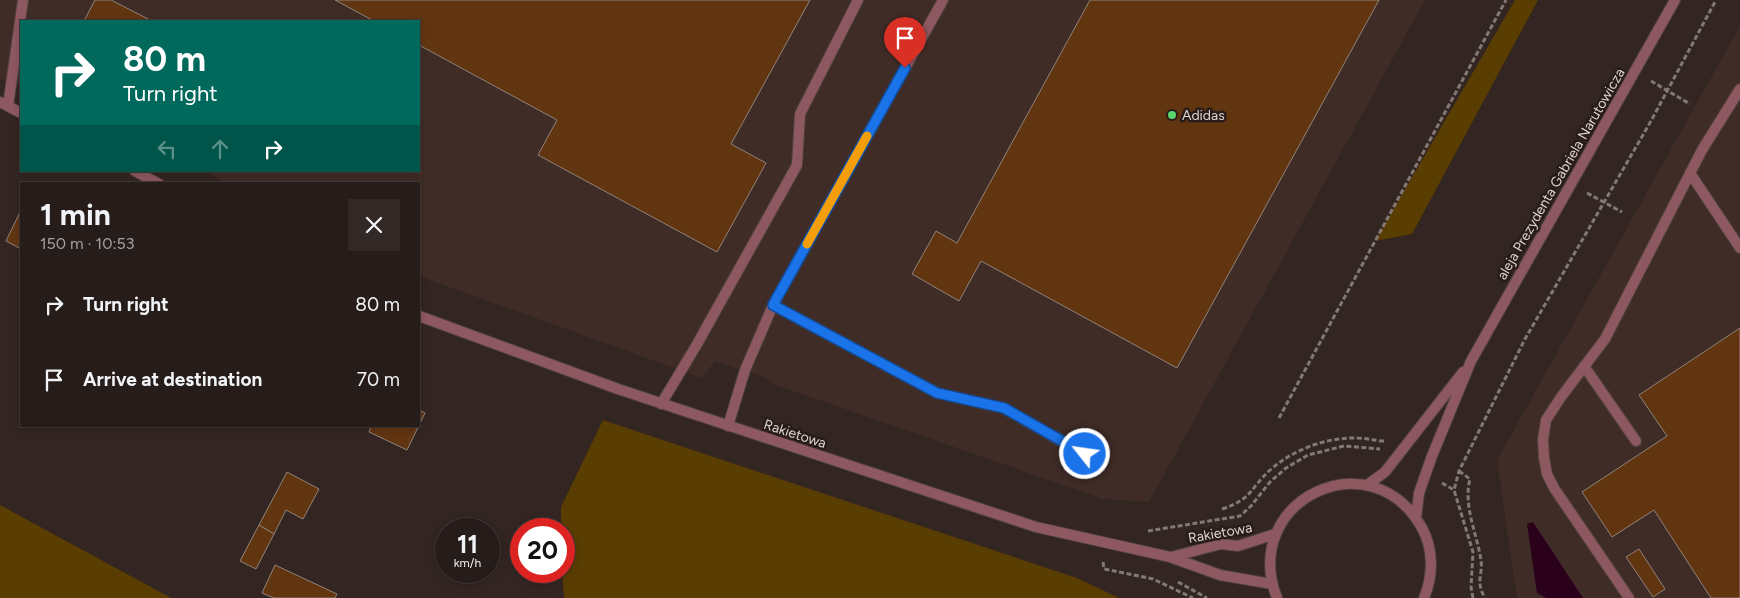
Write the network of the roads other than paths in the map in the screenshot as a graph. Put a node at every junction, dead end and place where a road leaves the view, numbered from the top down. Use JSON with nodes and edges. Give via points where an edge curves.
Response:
{"nodes":[{"id":1,"x":23,"y":0,"type":"edge"},
{"id":2,"x":858,"y":0,"type":"edge"},
{"id":3,"x":943,"y":0,"type":"edge"},
{"id":4,"x":1675,"y":0,"type":"edge"},
{"id":5,"x":1740,"y":89,"type":"edge"},
{"id":6,"x":4,"y":104,"type":"edge"},
{"id":7,"x":20,"y":112,"type":"edge"},
{"id":8,"x":137,"y":172,"type":"edge"},
{"id":9,"x":1690,"y":173,"type":"junction"},
{"id":10,"x":155,"y":182,"type":"edge"},
{"id":11,"x":1740,"y":248,"type":"edge"},
{"id":12,"x":773,"y":305,"type":"junction"},
{"id":13,"x":420,"y":316,"type":"edge"},
{"id":14,"x":1471,"y":361,"type":"junction"},
{"id":15,"x":1584,"y":366,"type":"junction"},
{"id":16,"x":661,"y":404,"type":"junction"},
{"id":17,"x":728,"y":426,"type":"junction"},
{"id":18,"x":1636,"y":441,"type":"dead end"},
{"id":19,"x":1085,"y":454,"type":"dead end"},
{"id":20,"x":1367,"y":485,"type":"junction"},
{"id":21,"x":1416,"y":518,"type":"junction"},
{"id":22,"x":1275,"y":534,"type":"junction"},
{"id":23,"x":1170,"y":557,"type":"junction"},
{"id":24,"x":1272,"y":584,"type":"junction"},
{"id":25,"x":1426,"y":593,"type":"edge"},
{"id":26,"x":1277,"y":598,"type":"edge"},
{"id":27,"x":1434,"y":598,"type":"edge"},
{"id":28,"x":1629,"y":598,"type":"edge"}],
"edges":[{"from":1,"to":6,"type":"street"},
{"from":2,"to":16,"type":"street","via":[[800,114],[796,165]]},
{"from":3,"to":12,"type":"street"},
{"from":4,"to":14,"type":"street","name":"aleja Prezydenta Gabriela Narutowicza"},
{"from":5,"to":9,"type":"street"},
{"from":6,"to":7,"type":"street"},
{"from":8,"to":10,"type":"street"},
{"from":9,"to":11,"type":"street"},
{"from":9,"to":15,"type":"street","via":[[1604,339]]},
{"from":12,"to":17,"type":"street","via":[[745,370]]},
{"from":12,"to":19,"type":"street","via":[[937,393],[1004,408]]},
{"from":13,"to":16,"type":"street","name":"Rakietowa"},
{"from":14,"to":20,"type":"street","name":"aleja Prezydenta Gabriela Narutowicza","via":[[1385,472]]},
{"from":14,"to":21,"type":"street","name":"aleja Prezydenta Gabriela Narutowicza","via":[[1419,493]]},
{"from":15,"to":18,"type":"street"},
{"from":15,"to":28,"type":"street","via":[[1546,420],[1543,440],[1547,474]]},
{"from":16,"to":17,"type":"street","name":"Rakietowa"},
{"from":17,"to":23,"type":"street","name":"Rakietowa","via":[[1036,527]]},
{"from":20,"to":21,"type":"street","via":[[1403,503]]},
{"from":20,"to":22,"type":"street","via":[[1344,484],[1322,488],[1302,499],[1286,515]]},
{"from":21,"to":25,"type":"street","via":[[1430,552],[1431,570]]},
{"from":22,"to":23,"type":"street","name":"Rakietowa","via":[[1238,546],[1221,544]]},
{"from":22,"to":24,"type":"street","via":[[1269,559]]},
{"from":23,"to":24,"type":"street","name":"Rakietowa","via":[[1220,575]]},
{"from":24,"to":26,"type":"street"},
{"from":25,"to":27,"type":"street"}]}
